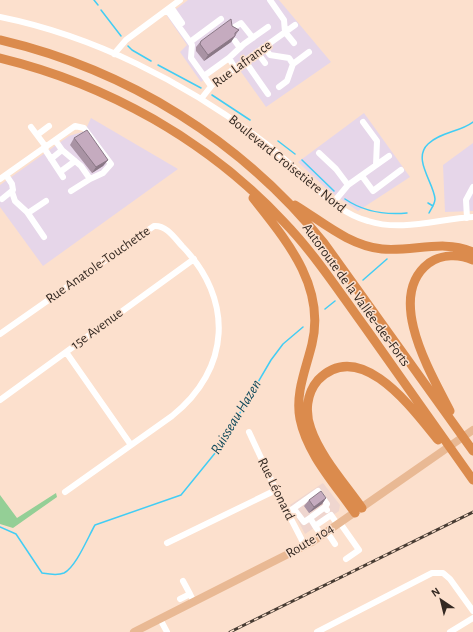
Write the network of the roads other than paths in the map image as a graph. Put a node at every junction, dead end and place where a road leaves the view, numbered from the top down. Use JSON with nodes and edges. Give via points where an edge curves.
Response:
{"nodes":[{"id":1,"x":180,"y":0,"type":"edge"},
{"id":2,"x":270,"y":0,"type":"edge"},
{"id":3,"x":169,"y":8,"type":"junction"},
{"id":4,"x":0,"y":17,"type":"edge"},
{"id":5,"x":221,"y":19,"type":"dead end"},
{"id":6,"x":182,"y":23,"type":"dead end"},
{"id":7,"x":295,"y":25,"type":"dead end"},
{"id":8,"x":268,"y":27,"type":"dead end"},
{"id":9,"x":230,"y":28,"type":"edge"},
{"id":10,"x":285,"y":32,"type":"junction"},
{"id":11,"x":253,"y":38,"type":"junction"},
{"id":12,"x":0,"y":40,"type":"edge"},
{"id":13,"x":235,"y":41,"type":"edge"},
{"id":14,"x":190,"y":42,"type":"junction"},
{"id":15,"x":294,"y":43,"type":"dead end"},
{"id":16,"x":264,"y":47,"type":"junction"},
{"id":17,"x":240,"y":48,"type":"junction"},
{"id":18,"x":258,"y":52,"type":"junction"},
{"id":19,"x":309,"y":52,"type":"dead end"},
{"id":20,"x":114,"y":54,"type":"junction"},
{"id":21,"x":0,"y":58,"type":"edge"},
{"id":22,"x":229,"y":58,"type":"junction"},
{"id":23,"x":245,"y":61,"type":"junction"},
{"id":24,"x":265,"y":63,"type":"dead end"},
{"id":25,"x":293,"y":64,"type":"junction"},
{"id":26,"x":235,"y":68,"type":"junction"},
{"id":27,"x":204,"y":76,"type":"junction"},
{"id":28,"x":211,"y":86,"type":"junction"},
{"id":29,"x":279,"y":87,"type":"dead end"},
{"id":30,"x":268,"y":94,"type":"dead end"},
{"id":31,"x":201,"y":99,"type":"junction"},
{"id":32,"x":363,"y":122,"type":"dead end"},
{"id":33,"x":49,"y":126,"type":"dead end"},
{"id":34,"x":31,"y":127,"type":"dead end"},
{"id":35,"x":37,"y":135,"type":"junction"},
{"id":36,"x":55,"y":140,"type":"junction"},
{"id":37,"x":45,"y":148,"type":"junction"},
{"id":38,"x":62,"y":150,"type":"junction"},
{"id":39,"x":319,"y":153,"type":"dead end"},
{"id":40,"x":389,"y":156,"type":"dead end"},
{"id":41,"x":51,"y":159,"type":"junction"},
{"id":42,"x":75,"y":161,"type":"junction"},
{"id":43,"x":376,"y":165,"type":"junction"},
{"id":44,"x":402,"y":170,"type":"dead end"},
{"id":45,"x":6,"y":175,"type":"junction"},
{"id":46,"x":362,"y":176,"type":"junction"},
{"id":47,"x":90,"y":178,"type":"junction"},
{"id":48,"x":0,"y":179,"type":"edge"},
{"id":49,"x":239,"y":179,"type":"junction"},
{"id":50,"x":348,"y":185,"type":"junction"},
{"id":51,"x":473,"y":187,"type":"edge"},
{"id":52,"x":71,"y":191,"type":"dead end"},
{"id":53,"x":12,"y":192,"type":"junction"},
{"id":54,"x":283,"y":197,"type":"junction"},
{"id":55,"x":2,"y":199,"type":"dead end"},
{"id":56,"x":46,"y":201,"type":"dead end"},
{"id":57,"x":333,"y":203,"type":"junction"},
{"id":58,"x":28,"y":213,"type":"junction"},
{"id":59,"x":470,"y":217,"type":"edge"},
{"id":60,"x":44,"y":236,"type":"dead end"},
{"id":61,"x":473,"y":252,"type":"edge"},
{"id":62,"x":194,"y":259,"type":"junction"},
{"id":63,"x":473,"y":260,"type":"edge"},
{"id":64,"x":0,"y":334,"type":"edge"},
{"id":65,"x":66,"y":352,"type":"junction"},
{"id":66,"x":0,"y":400,"type":"edge"},
{"id":67,"x":454,"y":421,"type":"junction"},
{"id":68,"x":473,"y":430,"type":"edge"},
{"id":69,"x":248,"y":432,"type":"dead end"},
{"id":70,"x":436,"y":434,"type":"junction"},
{"id":71,"x":131,"y":444,"type":"junction"},
{"id":72,"x":473,"y":451,"type":"edge"},
{"id":73,"x":460,"y":464,"type":"junction"},
{"id":74,"x":473,"y":480,"type":"edge"},
{"id":75,"x":473,"y":483,"type":"edge"},
{"id":76,"x":276,"y":490,"type":"junction"},
{"id":77,"x":65,"y":492,"type":"dead end"},
{"id":78,"x":325,"y":507,"type":"junction"},
{"id":79,"x":294,"y":509,"type":"junction"},
{"id":80,"x":359,"y":510,"type":"junction"},
{"id":81,"x":287,"y":513,"type":"junction"},
{"id":82,"x":331,"y":515,"type":"junction"},
{"id":83,"x":310,"y":518,"type":"junction"},
{"id":84,"x":304,"y":522,"type":"junction"},
{"id":85,"x":339,"y":524,"type":"junction"},
{"id":86,"x":315,"y":526,"type":"junction"},
{"id":87,"x":295,"y":527,"type":"junction"},
{"id":88,"x":324,"y":534,"type":"junction"},
{"id":89,"x":167,"y":543,"type":"dead end"},
{"id":90,"x":335,"y":544,"type":"dead end"},
{"id":91,"x":305,"y":546,"type":"junction"},
{"id":92,"x":346,"y":559,"type":"dead end"},
{"id":93,"x":182,"y":581,"type":"dead end"},
{"id":94,"x":190,"y":594,"type":"junction"},
{"id":95,"x":180,"y":599,"type":"dead end"},
{"id":96,"x":194,"y":602,"type":"junction"},
{"id":97,"x":473,"y":611,"type":"edge"},
{"id":98,"x":473,"y":618,"type":"edge"},
{"id":99,"x":160,"y":619,"type":"junction"},
{"id":100,"x":146,"y":629,"type":"edge"},
{"id":101,"x":134,"y":632,"type":"edge"},
{"id":102,"x":167,"y":632,"type":"edge"},
{"id":103,"x":317,"y":632,"type":"edge"},
{"id":104,"x":450,"y":632,"type":"edge"}],
"edges":[{"from":1,"to":3,"type":"street"},
{"from":2,"to":10,"type":"street","via":[[284,20]]},
{"from":3,"to":6,"type":"street"},
{"from":3,"to":14,"type":"street"},
{"from":3,"to":20,"type":"street","via":[[126,40]]},
{"from":4,"to":20,"type":"street","name":"Boulevard Croisetière Nord","via":[[66,35]]},
{"from":5,"to":14,"type":"street"},
{"from":7,"to":10,"type":"street","name":"Rue Lafrance"},
{"from":8,"to":11,"type":"street"},
{"from":9,"to":11,"type":"street","via":[[241,23]]},
{"from":10,"to":15,"type":"street"},
{"from":10,"to":16,"type":"street","name":"Rue Lafrance"},
{"from":11,"to":17,"type":"street"},
{"from":12,"to":54,"type":"highway","name":"Autoroute de la Vallée-des-Forts","via":[[77,64],[154,98],[219,141]]},
{"from":13,"to":17,"type":"street"},
{"from":14,"to":27,"type":"street","via":[[191,58]]},
{"from":16,"to":18,"type":"street","name":"Rue Lafrance"},
{"from":16,"to":25,"type":"street","via":[[270,55],[289,58]]},
{"from":17,"to":22,"type":"street"},
{"from":18,"to":23,"type":"street","name":"Rue Lafrance"},
{"from":18,"to":24,"type":"street"},
{"from":19,"to":25,"type":"street"},
{"from":20,"to":31,"type":"street","name":"Boulevard Croisetière Nord"},
{"from":21,"to":49,"type":"highway","name":"Autoroute de la Vallée-des-Forts","via":[[62,76],[125,103],[180,135]]},
{"from":22,"to":26,"type":"street"},
{"from":22,"to":27,"type":"street"},
{"from":23,"to":26,"type":"street","name":"Rue Lafrance"},
{"from":23,"to":30,"type":"street"},
{"from":25,"to":29,"type":"street","via":[[287,81]]},
{"from":26,"to":28,"type":"street","name":"Rue Lafrance"},
{"from":27,"to":28,"type":"street"},
{"from":28,"to":31,"type":"street","name":"Rue Lafrance"},
{"from":31,"to":57,"type":"street","name":"Boulevard Croisetière Nord","via":[[268,146]]},
{"from":32,"to":43,"type":"street","via":[[377,141]]},
{"from":33,"to":35,"type":"street"},
{"from":34,"to":35,"type":"street"},
{"from":35,"to":37,"type":"street"},
{"from":36,"to":37,"type":"street"},
{"from":36,"to":38,"type":"street"},
{"from":36,"to":47,"type":"street","via":[[76,126],[84,128],[110,162],[107,170]]},
{"from":37,"to":41,"type":"street"},
{"from":37,"to":45,"type":"street"},
{"from":38,"to":41,"type":"street"},
{"from":38,"to":42,"type":"street"},
{"from":39,"to":50,"type":"street"},
{"from":40,"to":43,"type":"street"},
{"from":41,"to":42,"type":"street","via":[[62,174]]},
{"from":42,"to":47,"type":"street"},
{"from":43,"to":46,"type":"street"},
{"from":44,"to":46,"type":"street","via":[[372,191]]},
{"from":45,"to":48,"type":"street"},
{"from":45,"to":53,"type":"street","via":[[12,184]]},
{"from":46,"to":50,"type":"street"},
{"from":47,"to":52,"type":"street"},
{"from":49,"to":70,"type":"highway","name":"Autoroute de la Vallée-des-Forts","via":[[272,210],[310,252]]},
{"from":49,"to":80,"type":"highway","via":[[290,247],[310,289],[315,324],[300,389],[300,418],[312,451]]},
{"from":50,"to":57,"type":"street"},
{"from":51,"to":59,"type":"street","via":[[466,200]]},
{"from":53,"to":55,"type":"street"},
{"from":53,"to":58,"type":"street","via":[[15,201]]},
{"from":54,"to":61,"type":"highway","via":[[343,236],[369,247],[393,250],[441,246]]},
{"from":54,"to":67,"type":"highway","name":"Autoroute de la Vallée-des-Forts","via":[[324,243]]},
{"from":56,"to":58,"type":"street"},
{"from":57,"to":59,"type":"street","name":"Boulevard Croisetière Nord","via":[[360,219],[388,225]]},
{"from":58,"to":60,"type":"street"},
{"from":62,"to":64,"type":"street","name":"Rue Anatole-Touchette","via":[[165,228],[152,226]]},
{"from":62,"to":65,"type":"street","name":"15e Avenue"},
{"from":62,"to":71,"type":"street","name":"Rue Anatole-Touchette","via":[[209,281],[217,307],[218,339],[213,362],[204,380],[186,404]]},
{"from":63,"to":67,"type":"highway","via":[[453,256],[431,262],[418,276],[411,300],[413,325],[419,346]]},
{"from":65,"to":66,"type":"street","name":"15e Avenue"},
{"from":65,"to":71,"type":"street"},
{"from":67,"to":72,"type":"highway"},
{"from":68,"to":80,"type":"main road","name":"Route 104"},
{"from":69,"to":76,"type":"street","name":"Rue Léonard"},
{"from":70,"to":73,"type":"highway","name":"Autoroute de la Vallée-des-Forts"},
{"from":70,"to":80,"type":"highway","via":[[400,396],[371,373],[355,368],[343,368],[330,372],[319,380],[311,391],[308,403],[311,429]]},
{"from":71,"to":77,"type":"street","name":"Rue Anatole-Touchette"},
{"from":73,"to":74,"type":"highway","name":"Autoroute de la Vallée-des-Forts"},
{"from":73,"to":75,"type":"highway"},
{"from":76,"to":81,"type":"street","name":"Rue Léonard"},
{"from":76,"to":89,"type":"street"},
{"from":78,"to":79,"type":"street","via":[[327,504],[318,491]]},
{"from":78,"to":82,"type":"street"},
{"from":78,"to":83,"type":"street"},
{"from":79,"to":81,"type":"street"},
{"from":79,"to":84,"type":"street"},
{"from":80,"to":85,"type":"main road","name":"Route 104"},
{"from":81,"to":87,"type":"street","name":"Rue Léonard"},
{"from":82,"to":85,"type":"street"},
{"from":82,"to":86,"type":"street"},
{"from":83,"to":84,"type":"street"},
{"from":83,"to":86,"type":"street"},
{"from":84,"to":87,"type":"street"},
{"from":85,"to":88,"type":"main road","name":"Route 104"},
{"from":85,"to":92,"type":"street","via":[[359,550]]},
{"from":86,"to":88,"type":"street"},
{"from":87,"to":91,"type":"street","name":"Rue Léonard"},
{"from":88,"to":90,"type":"street"},
{"from":88,"to":91,"type":"main road","name":"Route 104"},
{"from":91,"to":96,"type":"main road","name":"Route 104"},
{"from":93,"to":94,"type":"street"},
{"from":94,"to":95,"type":"street"},
{"from":94,"to":96,"type":"street"},
{"from":96,"to":99,"type":"main road","name":"Route 104"},
{"from":97,"to":103,"type":"street","via":[[450,579],[442,573],[432,573]]},
{"from":98,"to":104,"type":"street"},
{"from":99,"to":100,"type":"main road","name":"Route 104"},
{"from":99,"to":102,"type":"street"},
{"from":100,"to":101,"type":"main road","name":"Route 104"}]}
